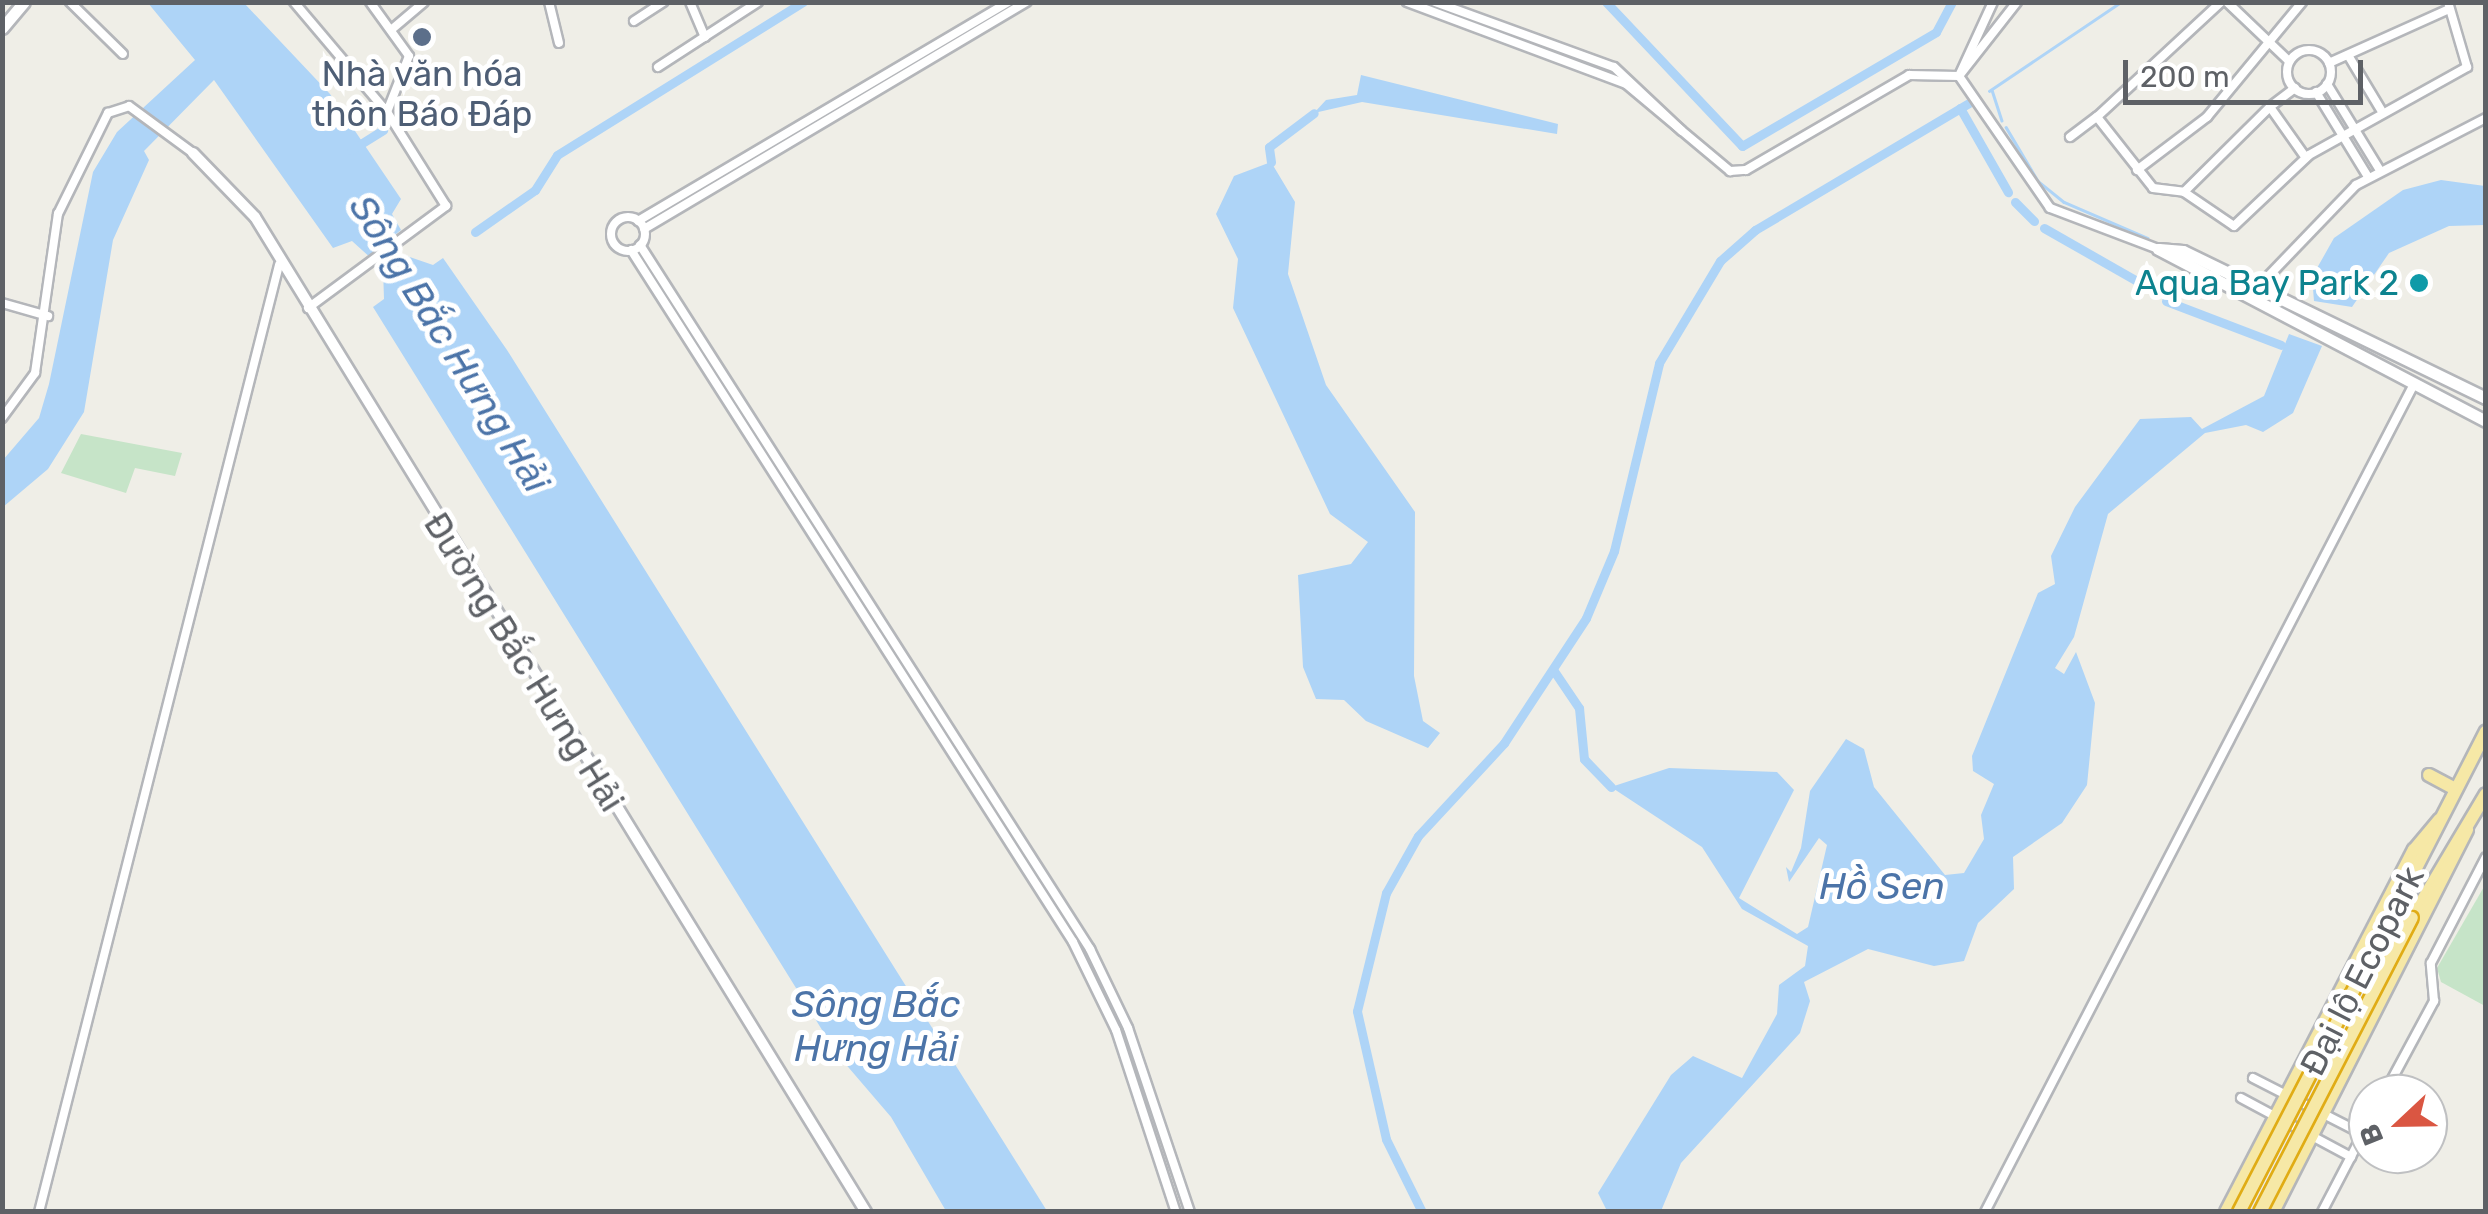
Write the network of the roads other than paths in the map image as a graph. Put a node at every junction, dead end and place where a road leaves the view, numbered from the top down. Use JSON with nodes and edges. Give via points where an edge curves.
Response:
{"nodes":[{"id":1,"x":24,"y":2,"type":"edge"},
{"id":2,"x":70,"y":2,"type":"edge"},
{"id":3,"x":294,"y":2,"type":"edge"},
{"id":4,"x":370,"y":2,"type":"edge"},
{"id":5,"x":424,"y":2,"type":"edge"},
{"id":6,"x":549,"y":2,"type":"edge"},
{"id":7,"x":642,"y":2,"type":"edge"},
{"id":8,"x":663,"y":2,"type":"edge"},
{"id":9,"x":690,"y":2,"type":"edge"},
{"id":10,"x":758,"y":2,"type":"edge"},
{"id":11,"x":1008,"y":2,"type":"edge"},
{"id":12,"x":1027,"y":2,"type":"edge"},
{"id":13,"x":1407,"y":2,"type":"edge"},
{"id":14,"x":1435,"y":2,"type":"edge"},
{"id":15,"x":1992,"y":2,"type":"edge"},
{"id":16,"x":2018,"y":2,"type":"edge"},
{"id":17,"x":2224,"y":2,"type":"edge"},
{"id":18,"x":2302,"y":2,"type":"edge"},
{"id":19,"x":2449,"y":6,"type":"edge"},
{"id":20,"x":646,"y":13,"type":"junction"},
{"id":21,"x":634,"y":21,"type":"dead end"},
{"id":22,"x":2,"y":28,"type":"edge"},
{"id":23,"x":391,"y":30,"type":"junction"},
{"id":24,"x":1503,"y":34,"type":"junction"},
{"id":25,"x":705,"y":37,"type":"junction"},
{"id":26,"x":560,"y":43,"type":"dead end"},
{"id":27,"x":2270,"y":44,"type":"junction"},
{"id":28,"x":123,"y":54,"type":"dead end"},
{"id":29,"x":2348,"y":54,"type":"junction"},
{"id":30,"x":2290,"y":62,"type":"junction"},
{"id":31,"x":2329,"y":63,"type":"junction"},
{"id":32,"x":658,"y":67,"type":"dead end"},
{"id":33,"x":1958,"y":76,"type":"junction"},
{"id":34,"x":2327,"y":84,"type":"junction"},
{"id":35,"x":2295,"y":88,"type":"junction"},
{"id":36,"x":2316,"y":92,"type":"junction"},
{"id":37,"x":855,"y":99,"type":"junction"},
{"id":38,"x":2270,"y":107,"type":"junction"},
{"id":39,"x":2381,"y":110,"type":"junction"},
{"id":40,"x":387,"y":112,"type":"junction"},
{"id":41,"x":2096,"y":116,"type":"junction"},
{"id":42,"x":2486,"y":118,"type":"edge"},
{"id":43,"x":2353,"y":126,"type":"junction"},
{"id":44,"x":2340,"y":133,"type":"junction"},
{"id":45,"x":2070,"y":137,"type":"dead end"},
{"id":46,"x":193,"y":153,"type":"joint"},
{"id":47,"x":2306,"y":158,"type":"junction"},
{"id":48,"x":2379,"y":169,"type":"junction"},
{"id":49,"x":2136,"y":170,"type":"junction"},
{"id":50,"x":2368,"y":177,"type":"junction"},
{"id":51,"x":2184,"y":192,"type":"junction"},
{"id":52,"x":641,"y":225,"type":"junction"},
{"id":53,"x":640,"y":245,"type":"junction"},
{"id":54,"x":2158,"y":249,"type":"junction"},
{"id":55,"x":631,"y":250,"type":"junction"},
{"id":56,"x":279,"y":265,"type":"junction"},
{"id":57,"x":2257,"y":288,"type":"junction"},
{"id":58,"x":2250,"y":300,"type":"junction"},
{"id":59,"x":2,"y":303,"type":"edge"},
{"id":60,"x":308,"y":308,"type":"junction"},
{"id":61,"x":48,"y":316,"type":"junction"},
{"id":62,"x":2414,"y":384,"type":"junction"},
{"id":63,"x":2486,"y":398,"type":"edge"},
{"id":64,"x":2,"y":418,"type":"edge"},
{"id":65,"x":2486,"y":421,"type":"edge"},
{"id":66,"x":795,"y":484,"type":"junction"},
{"id":67,"x":782,"y":491,"type":"junction"},
{"id":68,"x":940,"y":712,"type":"junction"},
{"id":69,"x":929,"y":719,"type":"junction"},
{"id":70,"x":2486,"y":730,"type":"edge"},
{"id":71,"x":2430,"y":775,"type":"dead end"},
{"id":72,"x":2455,"y":789,"type":"junction"},
{"id":73,"x":2484,"y":802,"type":"edge"},
{"id":74,"x":2440,"y":819,"type":"junction"},
{"id":75,"x":2467,"y":829,"type":"junction"},
{"id":76,"x":2486,"y":857,"type":"edge"},
{"id":77,"x":1112,"y":992,"type":"junction"},
{"id":78,"x":1100,"y":996,"type":"junction"},
{"id":79,"x":2395,"y":1074,"type":"edge"},
{"id":80,"x":2253,"y":1078,"type":"dead end"},
{"id":81,"x":2286,"y":1095,"type":"junction"},
{"id":82,"x":2242,"y":1098,"type":"dead end"},
{"id":83,"x":2324,"y":1114,"type":"junction"},
{"id":84,"x":2275,"y":1116,"type":"junction"},
{"id":85,"x":2348,"y":1126,"type":"edge"},
{"id":86,"x":2312,"y":1136,"type":"junction"},
{"id":87,"x":2348,"y":1154,"type":"edge"},
{"id":88,"x":2348,"y":1162,"type":"edge"},
{"id":89,"x":39,"y":1212,"type":"edge"},
{"id":90,"x":866,"y":1212,"type":"edge"},
{"id":91,"x":1176,"y":1212,"type":"edge"},
{"id":92,"x":1190,"y":1212,"type":"edge"},
{"id":93,"x":1985,"y":1212,"type":"edge"},
{"id":94,"x":2226,"y":1212,"type":"edge"},
{"id":95,"x":2239,"y":1212,"type":"edge"},
{"id":96,"x":2260,"y":1212,"type":"edge"},
{"id":97,"x":2274,"y":1212,"type":"edge"},
{"id":98,"x":2322,"y":1212,"type":"edge"}],
"edges":[{"from":1,"to":22,"type":"main road"},
{"from":2,"to":28,"type":"street"},
{"from":3,"to":40,"type":"street"},
{"from":4,"to":23,"type":"street"},
{"from":5,"to":23,"type":"street"},
{"from":6,"to":26,"type":"street"},
{"from":7,"to":20,"type":"street"},
{"from":8,"to":20,"type":"street"},
{"from":9,"to":25,"type":"street"},
{"from":10,"to":25,"type":"street"},
{"from":11,"to":37,"type":"street"},
{"from":12,"to":37,"type":"street"},
{"from":13,"to":24,"type":"street"},
{"from":14,"to":24,"type":"street"},
{"from":15,"to":33,"type":"street"},
{"from":16,"to":33,"type":"street"},
{"from":17,"to":27,"type":"street"},
{"from":17,"to":41,"type":"street"},
{"from":18,"to":27,"type":"street"},
{"from":19,"to":29,"type":"street"},
{"from":19,"to":39,"type":"street","via":[[2466,67]]},
{"from":20,"to":21,"type":"street"},
{"from":23,"to":40,"type":"street","via":[[410,64]]},
{"from":24,"to":33,"type":"street","via":[[1630,75],[1730,171],[1746,170],[1908,75]]},
{"from":25,"to":32,"type":"street"},
{"from":27,"to":30,"type":"street"},
{"from":27,"to":49,"type":"street","via":[[2207,118]]},
{"from":29,"to":31,"type":"street"},
{"from":29,"to":39,"type":"street"},
{"from":30,"to":31,"type":"street","via":[[2313,50]]},
{"from":30,"to":35,"type":"street"},
{"from":31,"to":34,"type":"street"},
{"from":33,"to":54,"type":"street","via":[[2050,208]]},
{"from":34,"to":36,"type":"street"},
{"from":34,"to":43,"type":"street"},
{"from":35,"to":36,"type":"street"},
{"from":35,"to":38,"type":"street"},
{"from":36,"to":44,"type":"street"},
{"from":37,"to":52,"type":"street"},
{"from":38,"to":47,"type":"street"},
{"from":38,"to":51,"type":"street"},
{"from":39,"to":43,"type":"street"},
{"from":40,"to":60,"type":"street","via":[[446,206]]},
{"from":41,"to":45,"type":"street"},
{"from":41,"to":49,"type":"street"},
{"from":42,"to":48,"type":"street"},
{"from":43,"to":44,"type":"street"},
{"from":43,"to":48,"type":"street"},
{"from":44,"to":47,"type":"street"},
{"from":44,"to":50,"type":"street"},
{"from":46,"to":56,"type":"street","name":"Đường Bắc Hưng Hải","via":[[238,192]]},
{"from":46,"to":61,"type":"street","name":"Đường Bắc Hưng Hải","via":[[123,103],[108,114],[63,201]]},
{"from":47,"to":51,"type":"street","via":[[2234,226]]},
{"from":48,"to":50,"type":"street"},
{"from":49,"to":51,"type":"street","via":[[2153,188]]},
{"from":50,"to":57,"type":"street"},
{"from":52,"to":53,"type":"street"},
{"from":52,"to":55,"type":"street","via":[[623,218],[612,229],[616,245]]},
{"from":53,"to":55,"type":"street"},
{"from":53,"to":66,"type":"street"},
{"from":54,"to":57,"type":"main road"},
{"from":54,"to":58,"type":"main road"},
{"from":55,"to":67,"type":"street"},
{"from":56,"to":60,"type":"street","name":"Đường Bắc Hưng Hải"},
{"from":56,"to":89,"type":"street"},
{"from":57,"to":58,"type":"street"},
{"from":57,"to":63,"type":"main road"},
{"from":58,"to":62,"type":"main road"},
{"from":59,"to":61,"type":"street"},
{"from":60,"to":90,"type":"street","name":"Đường Bắc Hưng Hải"},
{"from":61,"to":64,"type":"street","via":[[35,373]]},
{"from":62,"to":65,"type":"main road"},
{"from":62,"to":93,"type":"street"},
{"from":66,"to":67,"type":"street"},
{"from":66,"to":68,"type":"street"},
{"from":67,"to":69,"type":"street"},
{"from":68,"to":69,"type":"street"},
{"from":68,"to":77,"type":"street"},
{"from":69,"to":78,"type":"street"},
{"from":70,"to":72,"type":"highway","name":"Đại lộ Ecopark"},
{"from":71,"to":72,"type":"highway"},
{"from":72,"to":74,"type":"highway","name":"Đại lộ Ecopark"},
{"from":73,"to":75,"type":"highway","name":"Đại lộ Ecopark"},
{"from":74,"to":81,"type":"highway","via":[[2414,850]]},
{"from":74,"to":95,"type":"highway","name":"Đại lộ Ecopark","bridge":true},
{"from":75,"to":83,"type":"highway"},
{"from":75,"to":96,"type":"highway","name":"Đại lộ Ecopark","bridge":true,"via":[[2412,918]]},
{"from":76,"to":79,"type":"street","via":[[2431,963],[2434,1001]]},
{"from":77,"to":78,"type":"street"},
{"from":77,"to":92,"type":"street"},
{"from":78,"to":91,"type":"street"},
{"from":80,"to":81,"type":"street"},
{"from":81,"to":83,"type":"street"},
{"from":81,"to":84,"type":"highway"},
{"from":82,"to":84,"type":"street"},
{"from":83,"to":85,"type":"street"},
{"from":83,"to":86,"type":"highway"},
{"from":84,"to":86,"type":"street"},
{"from":84,"to":94,"type":"highway"},
{"from":86,"to":87,"type":"street"},
{"from":86,"to":97,"type":"highway"},
{"from":88,"to":98,"type":"street"}]}
